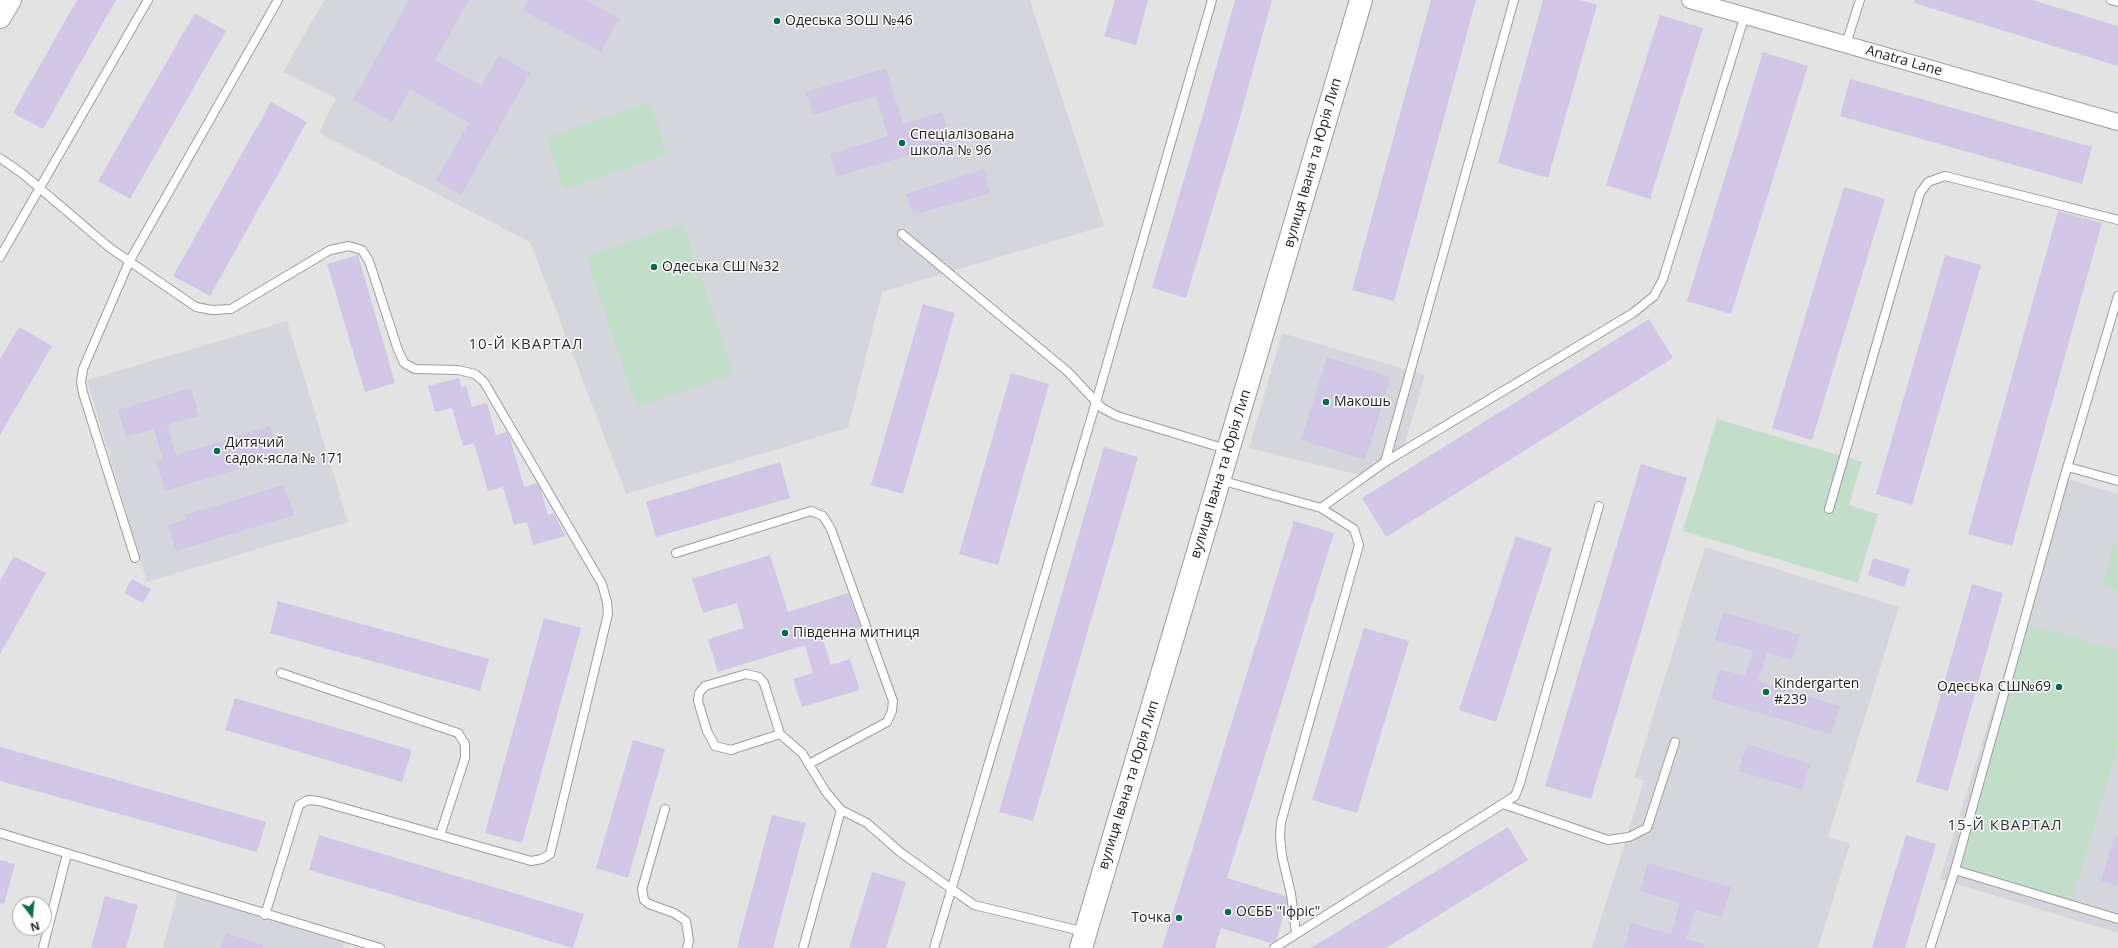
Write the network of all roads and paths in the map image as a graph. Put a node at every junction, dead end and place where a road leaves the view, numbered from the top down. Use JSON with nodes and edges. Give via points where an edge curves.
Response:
{"nodes":[{"id":1,"x":10,"y":0,"type":"edge"},
{"id":2,"x":148,"y":0,"type":"edge"},
{"id":3,"x":278,"y":0,"type":"edge"},
{"id":4,"x":1212,"y":0,"type":"edge"},
{"id":5,"x":1362,"y":0,"type":"edge"},
{"id":6,"x":1514,"y":0,"type":"edge"},
{"id":7,"x":1690,"y":0,"type":"edge"},
{"id":8,"x":1860,"y":0,"type":"edge"},
{"id":9,"x":2110,"y":0,"type":"edge"},
{"id":10,"x":2118,"y":2,"type":"edge"},
{"id":11,"x":1730,"y":5,"type":"edge"},
{"id":12,"x":1745,"y":15,"type":"junction"},
{"id":13,"x":0,"y":17,"type":"edge"},
{"id":14,"x":1846,"y":44,"type":"junction"},
{"id":15,"x":2118,"y":122,"type":"edge"},
{"id":16,"x":0,"y":158,"type":"edge"},
{"id":17,"x":38,"y":188,"type":"junction"},
{"id":18,"x":2118,"y":220,"type":"edge"},
{"id":19,"x":902,"y":234,"type":"dead end"},
{"id":20,"x":0,"y":257,"type":"edge"},
{"id":21,"x":129,"y":262,"type":"junction"},
{"id":22,"x":2118,"y":296,"type":"edge"},
{"id":23,"x":1096,"y":402,"type":"junction"},
{"id":24,"x":1229,"y":450,"type":"junction"},
{"id":25,"x":1385,"y":462,"type":"junction"},
{"id":26,"x":2068,"y":467,"type":"junction"},
{"id":27,"x":1220,"y":480,"type":"junction"},
{"id":28,"x":2118,"y":482,"type":"edge"},
{"id":29,"x":1599,"y":506,"type":"dead end"},
{"id":30,"x":1321,"y":508,"type":"junction"},
{"id":31,"x":1829,"y":509,"type":"dead end"},
{"id":32,"x":676,"y":553,"type":"dead end"},
{"id":33,"x":135,"y":558,"type":"dead end"},
{"id":34,"x":281,"y":673,"type":"dead end"},
{"id":35,"x":780,"y":734,"type":"junction"},
{"id":36,"x":1675,"y":742,"type":"dead end"},
{"id":37,"x":809,"y":764,"type":"junction"},
{"id":38,"x":1503,"y":804,"type":"junction"},
{"id":39,"x":665,"y":809,"type":"dead end"},
{"id":40,"x":841,"y":810,"type":"junction"},
{"id":41,"x":0,"y":833,"type":"edge"},
{"id":42,"x":440,"y":835,"type":"junction"},
{"id":43,"x":66,"y":854,"type":"junction"},
{"id":44,"x":1954,"y":870,"type":"junction"},
{"id":45,"x":952,"y":889,"type":"junction"},
{"id":46,"x":265,"y":915,"type":"junction"},
{"id":47,"x":2118,"y":919,"type":"edge"},
{"id":48,"x":1296,"y":933,"type":"junction"},
{"id":49,"x":1083,"y":940,"type":"edge"},
{"id":50,"x":43,"y":948,"type":"edge"},
{"id":51,"x":380,"y":948,"type":"edge"},
{"id":52,"x":687,"y":948,"type":"edge"},
{"id":53,"x":803,"y":948,"type":"edge"},
{"id":54,"x":934,"y":948,"type":"edge"},
{"id":55,"x":1274,"y":948,"type":"edge"},
{"id":56,"x":1930,"y":948,"type":"edge"}],
"edges":[{"from":1,"to":13,"type":"street"},
{"from":2,"to":17,"type":"lane"},
{"from":3,"to":21,"type":"lane"},
{"from":4,"to":23,"type":"lane"},
{"from":5,"to":24,"type":"street","name":"вулиця Івана та Юрія Лип"},
{"from":6,"to":25,"type":"lane"},
{"from":7,"to":11,"type":"street","name":"Anatra Lane"},
{"from":8,"to":14,"type":"lane"},
{"from":9,"to":10,"type":"lane"},
{"from":11,"to":12,"type":"street","name":"Anatra Lane"},
{"from":12,"to":14,"type":"street","name":"Anatra Lane"},
{"from":12,"to":25,"type":"lane","via":[[1663,279],[1654,296],[1633,313]]},
{"from":14,"to":15,"type":"street","name":"Anatra Lane"},
{"from":16,"to":17,"type":"lane"},
{"from":17,"to":20,"type":"lane"},
{"from":17,"to":21,"type":"lane"},
{"from":18,"to":31,"type":"lane","via":[[1945,176],[1928,182],[1920,193]]},
{"from":19,"to":23,"type":"lane","via":[[1067,371]]},
{"from":21,"to":33,"type":"lane","via":[[82,369],[81,382]]},
{"from":21,"to":42,"type":"lane","via":[[196,307],[212,310],[231,309],[330,250],[349,246],[362,250],[369,261],[404,363],[415,369],[458,370],[475,374],[484,382],[602,584],[608,614],[550,854],[531,861]]},
{"from":22,"to":26,"type":"lane"},
{"from":23,"to":24,"type":"lane","via":[[1117,416]]},
{"from":23,"to":45,"type":"lane"},
{"from":24,"to":27,"type":"street","name":"вулиця Івана та Юрія Лип"},
{"from":25,"to":30,"type":"lane"},
{"from":26,"to":28,"type":"lane"},
{"from":26,"to":44,"type":"lane"},
{"from":27,"to":30,"type":"lane"},
{"from":27,"to":49,"type":"street","name":"вулиця Івана та Юрія Лип"},
{"from":29,"to":38,"type":"lane","via":[[1520,782],[1515,796]]},
{"from":30,"to":48,"type":"lane","via":[[1354,529],[1359,545],[1281,822],[1282,856],[1291,894]]},
{"from":32,"to":37,"type":"lane","via":[[811,511],[824,516],[831,529],[893,706],[887,722]]},
{"from":34,"to":42,"type":"lane","via":[[458,734],[465,744],[464,758]]},
{"from":35,"to":35,"type":"lane","via":[[731,750],[715,746],[707,732],[698,700],[699,693],[705,686],[746,674],[759,677],[764,683]]},
{"from":35,"to":37,"type":"lane","via":[[802,753]]},
{"from":36,"to":38,"type":"lane","via":[[1646,828],[1629,837],[1608,840]]},
{"from":37,"to":40,"type":"lane","via":[[826,792]]},
{"from":38,"to":48,"type":"lane"},
{"from":39,"to":52,"type":"lane","via":[[642,888],[644,900],[649,904],[674,913],[686,921],[689,941]]},
{"from":40,"to":45,"type":"lane","via":[[867,823],[900,852]]},
{"from":40,"to":53,"type":"lane"},
{"from":41,"to":43,"type":"lane"},
{"from":42,"to":46,"type":"lane","via":[[308,800],[299,805]]},
{"from":43,"to":46,"type":"lane"},
{"from":43,"to":50,"type":"lane"},
{"from":44,"to":47,"type":"lane"},
{"from":44,"to":56,"type":"lane"},
{"from":45,"to":49,"type":"lane","via":[[974,905]]},
{"from":45,"to":54,"type":"lane"},
{"from":46,"to":51,"type":"lane"},
{"from":48,"to":55,"type":"lane"}]}
